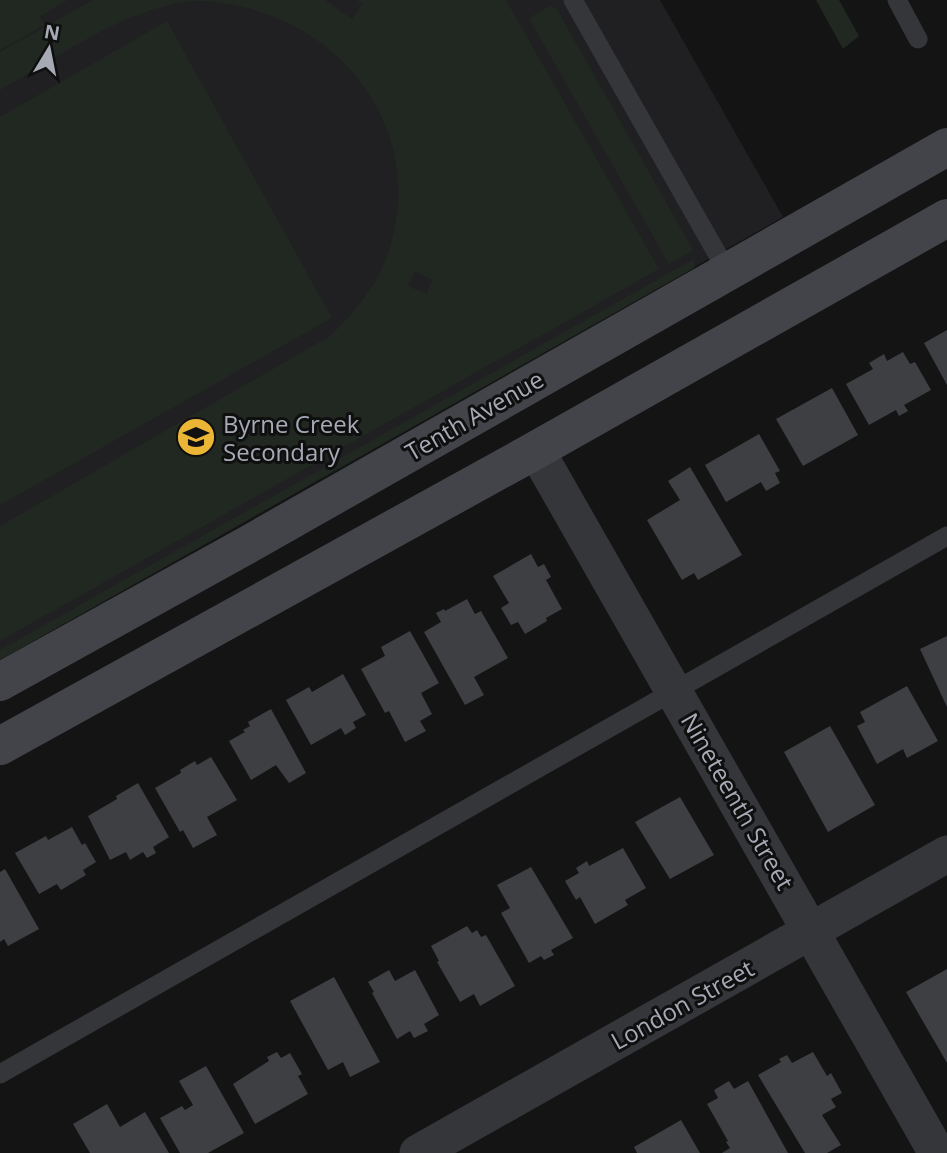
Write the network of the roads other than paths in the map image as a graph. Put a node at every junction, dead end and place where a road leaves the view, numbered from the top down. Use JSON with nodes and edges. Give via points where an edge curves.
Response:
{"nodes":[{"id":1,"x":573,"y":0,"type":"edge"},
{"id":2,"x":897,"y":0,"type":"edge"},
{"id":3,"x":918,"y":39,"type":"dead end"},
{"id":4,"x":947,"y":147,"type":"edge"},
{"id":5,"x":947,"y":218,"type":"edge"},
{"id":6,"x":727,"y":271,"type":"junction"},
{"id":7,"x":536,"y":450,"type":"junction"},
{"id":8,"x":947,"y":536,"type":"edge"},
{"id":9,"x":0,"y":682,"type":"edge"},
{"id":10,"x":675,"y":691,"type":"junction"},
{"id":11,"x":0,"y":746,"type":"edge"},
{"id":12,"x":947,"y":854,"type":"edge"},
{"id":13,"x":811,"y":930,"type":"junction"},
{"id":14,"x":0,"y":1074,"type":"edge"},
{"id":15,"x":418,"y":1153,"type":"edge"},
{"id":16,"x":937,"y":1153,"type":"edge"}],
"edges":[{"from":1,"to":6,"type":"lane"},
{"from":2,"to":3,"type":"lane"},
{"from":4,"to":6,"type":"main road","name":"Tenth Avenue"},
{"from":5,"to":7,"type":"main road"},
{"from":6,"to":9,"type":"main road","name":"Tenth Avenue"},
{"from":7,"to":10,"type":"street","name":"Nineteenth Street"},
{"from":7,"to":11,"type":"main road"},
{"from":8,"to":10,"type":"lane"},
{"from":10,"to":13,"type":"street","name":"Nineteenth Street"},
{"from":10,"to":14,"type":"lane"},
{"from":12,"to":13,"type":"street","name":"London Street"},
{"from":13,"to":15,"type":"street","name":"London Street"},
{"from":13,"to":16,"type":"street","name":"Nineteenth Street"}]}
